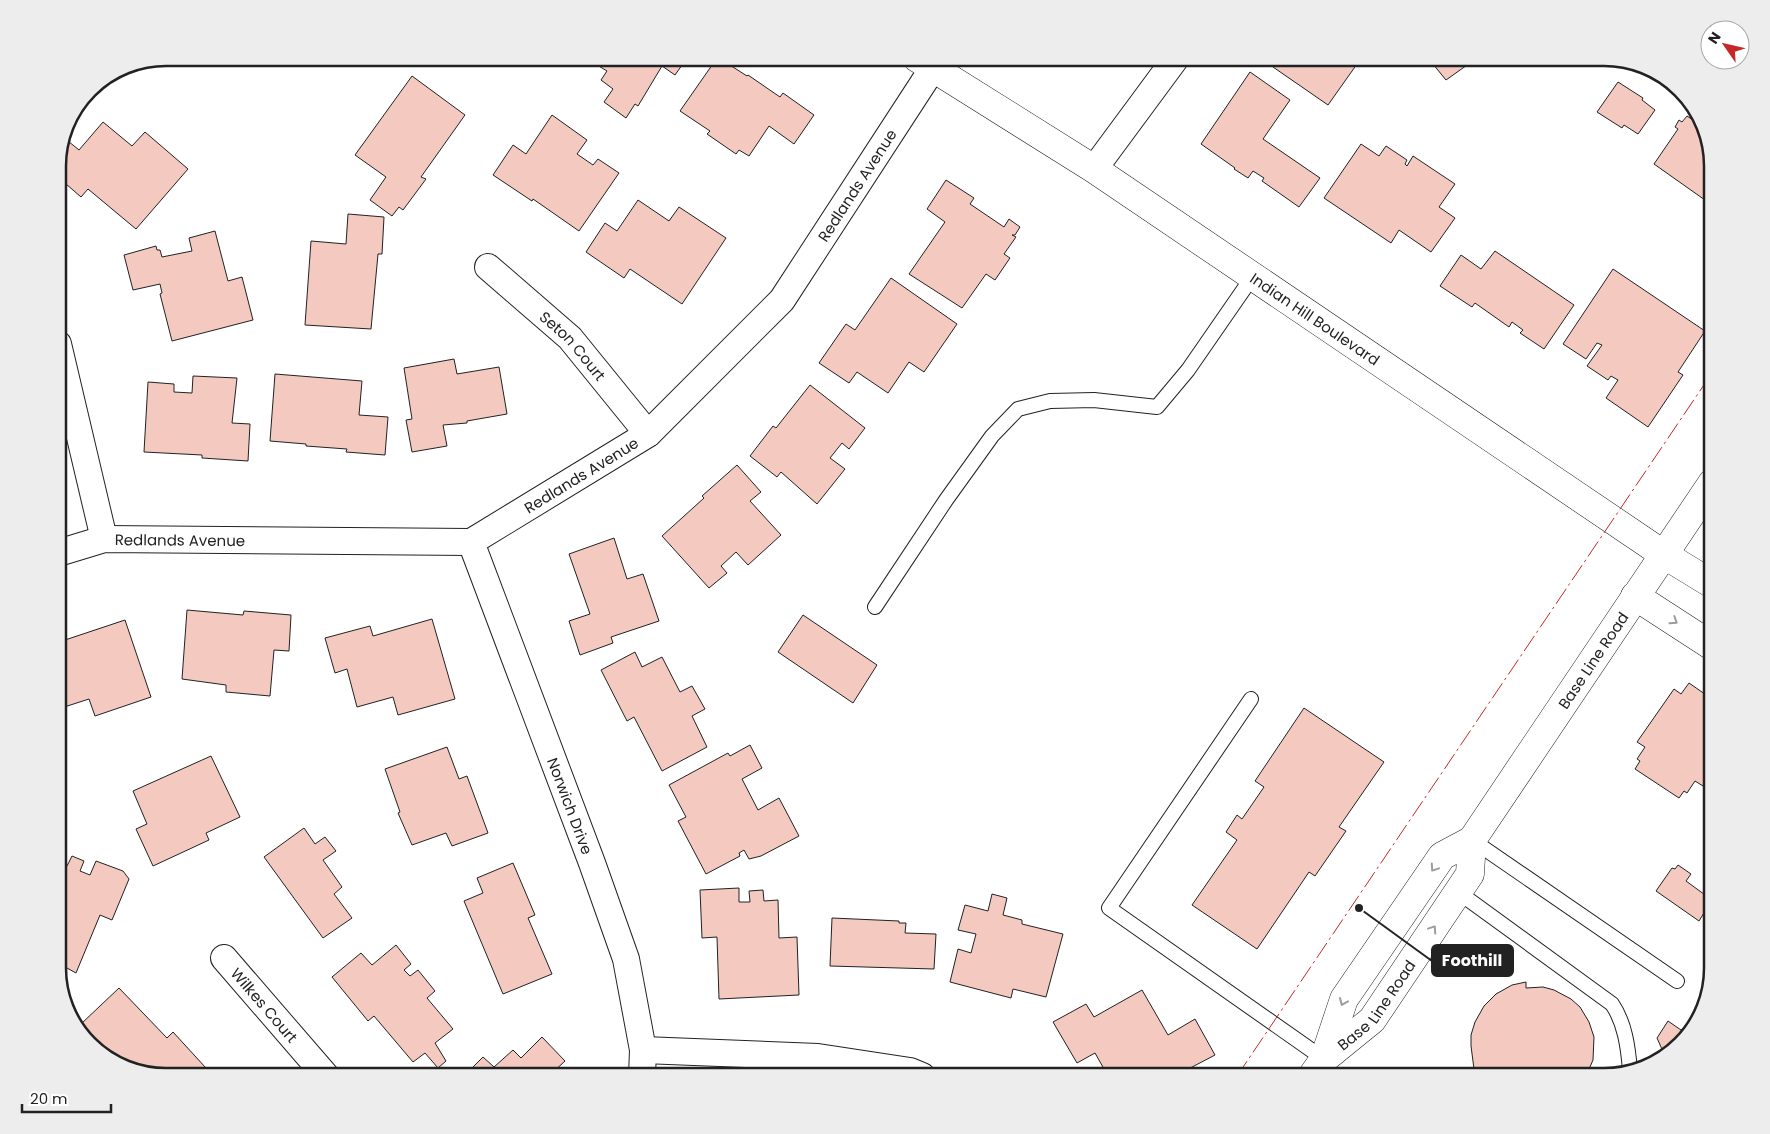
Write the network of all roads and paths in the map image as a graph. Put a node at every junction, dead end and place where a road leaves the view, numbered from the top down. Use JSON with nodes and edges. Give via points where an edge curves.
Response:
{"nodes":[{"id":1,"x":923,"y":66,"type":"edge"},
{"id":2,"x":930,"y":66,"type":"edge"},
{"id":3,"x":1170,"y":66,"type":"edge"},
{"id":4,"x":1094,"y":169,"type":"junction"},
{"id":5,"x":488,"y":267,"type":"dead end"},
{"id":6,"x":1253,"y":276,"type":"junction"},
{"id":7,"x":66,"y":378,"type":"edge"},
{"id":8,"x":648,"y":434,"type":"junction"},
{"id":9,"x":1704,"y":495,"type":"edge"},
{"id":10,"x":104,"y":539,"type":"junction"},
{"id":11,"x":470,"y":542,"type":"junction"},
{"id":12,"x":66,"y":551,"type":"edge"},
{"id":13,"x":1663,"y":554,"type":"junction"},
{"id":14,"x":1704,"y":579,"type":"edge"},
{"id":15,"x":1636,"y":596,"type":"junction"},
{"id":16,"x":875,"y":607,"type":"dead end"},
{"id":17,"x":1704,"y":641,"type":"edge"},
{"id":18,"x":1251,"y":698,"type":"dead end"},
{"id":19,"x":1472,"y":840,"type":"junction"},
{"id":20,"x":1458,"y":892,"type":"junction"},
{"id":21,"x":224,"y":958,"type":"dead end"},
{"id":22,"x":1676,"y":981,"type":"dead end"},
{"id":23,"x":643,"y":1050,"type":"junction"},
{"id":24,"x":1629,"y":1064,"type":"edge"},
{"id":25,"x":319,"y":1068,"type":"edge"},
{"id":26,"x":642,"y":1068,"type":"edge"},
{"id":27,"x":890,"y":1068,"type":"edge"},
{"id":28,"x":1318,"y":1068,"type":"edge"}],
"edges":[{"from":1,"to":8,"type":"street","name":"Redlands Avenue","via":[[782,300]]},
{"from":2,"to":4,"type":"main road","name":"Indian Hill Boulevard"},
{"from":3,"to":4,"type":"street"},
{"from":4,"to":6,"type":"main road","name":"Indian Hill Boulevard"},
{"from":5,"to":8,"type":"street","name":"Seton Court","via":[[570,338]]},
{"from":6,"to":13,"type":"main road","name":"Indian Hill Boulevard"},
{"from":6,"to":16,"type":"lane","via":[[1188,370],[1157,407],[1094,400],[1050,401],[1018,409],[992,436]]},
{"from":7,"to":10,"type":"street"},
{"from":8,"to":11,"type":"street","name":"Redlands Avenue"},
{"from":9,"to":13,"type":"main road","name":"Base Line Road"},
{"from":10,"to":11,"type":"street","name":"Redlands Avenue"},
{"from":10,"to":12,"type":"street","name":"Redlands Avenue"},
{"from":11,"to":23,"type":"street","name":"Norwich Drive","via":[[626,959]]},
{"from":13,"to":14,"type":"main road","name":"Indian Hill Boulevard"},
{"from":13,"to":15,"type":"main road","name":"Base Line Road"},
{"from":15,"to":17,"type":"main road","one_way":true},
{"from":15,"to":19,"type":"main road","name":"Base Line Road"},
{"from":18,"to":28,"type":"lane","via":[[1109,908]]},
{"from":19,"to":20,"type":"main road","name":"Base Line Road","via":[[1470,874]]},
{"from":19,"to":22,"type":"lane"},
{"from":19,"to":28,"type":"main road","name":"Base Line Road","one_way":true,"via":[[1442,856],[1344,998]]},
{"from":20,"to":24,"type":"lane","via":[[1612,1004],[1620,1016]]},
{"from":28,"to":20,"type":"main road","name":"Base Line Road","one_way":true,"via":[[1372,1020]]},
{"from":21,"to":25,"type":"street","name":"Wilkes Court"},
{"from":23,"to":26,"type":"street","name":"Norwich Drive"},
{"from":23,"to":27,"type":"street","via":[[818,1057]]}]}
